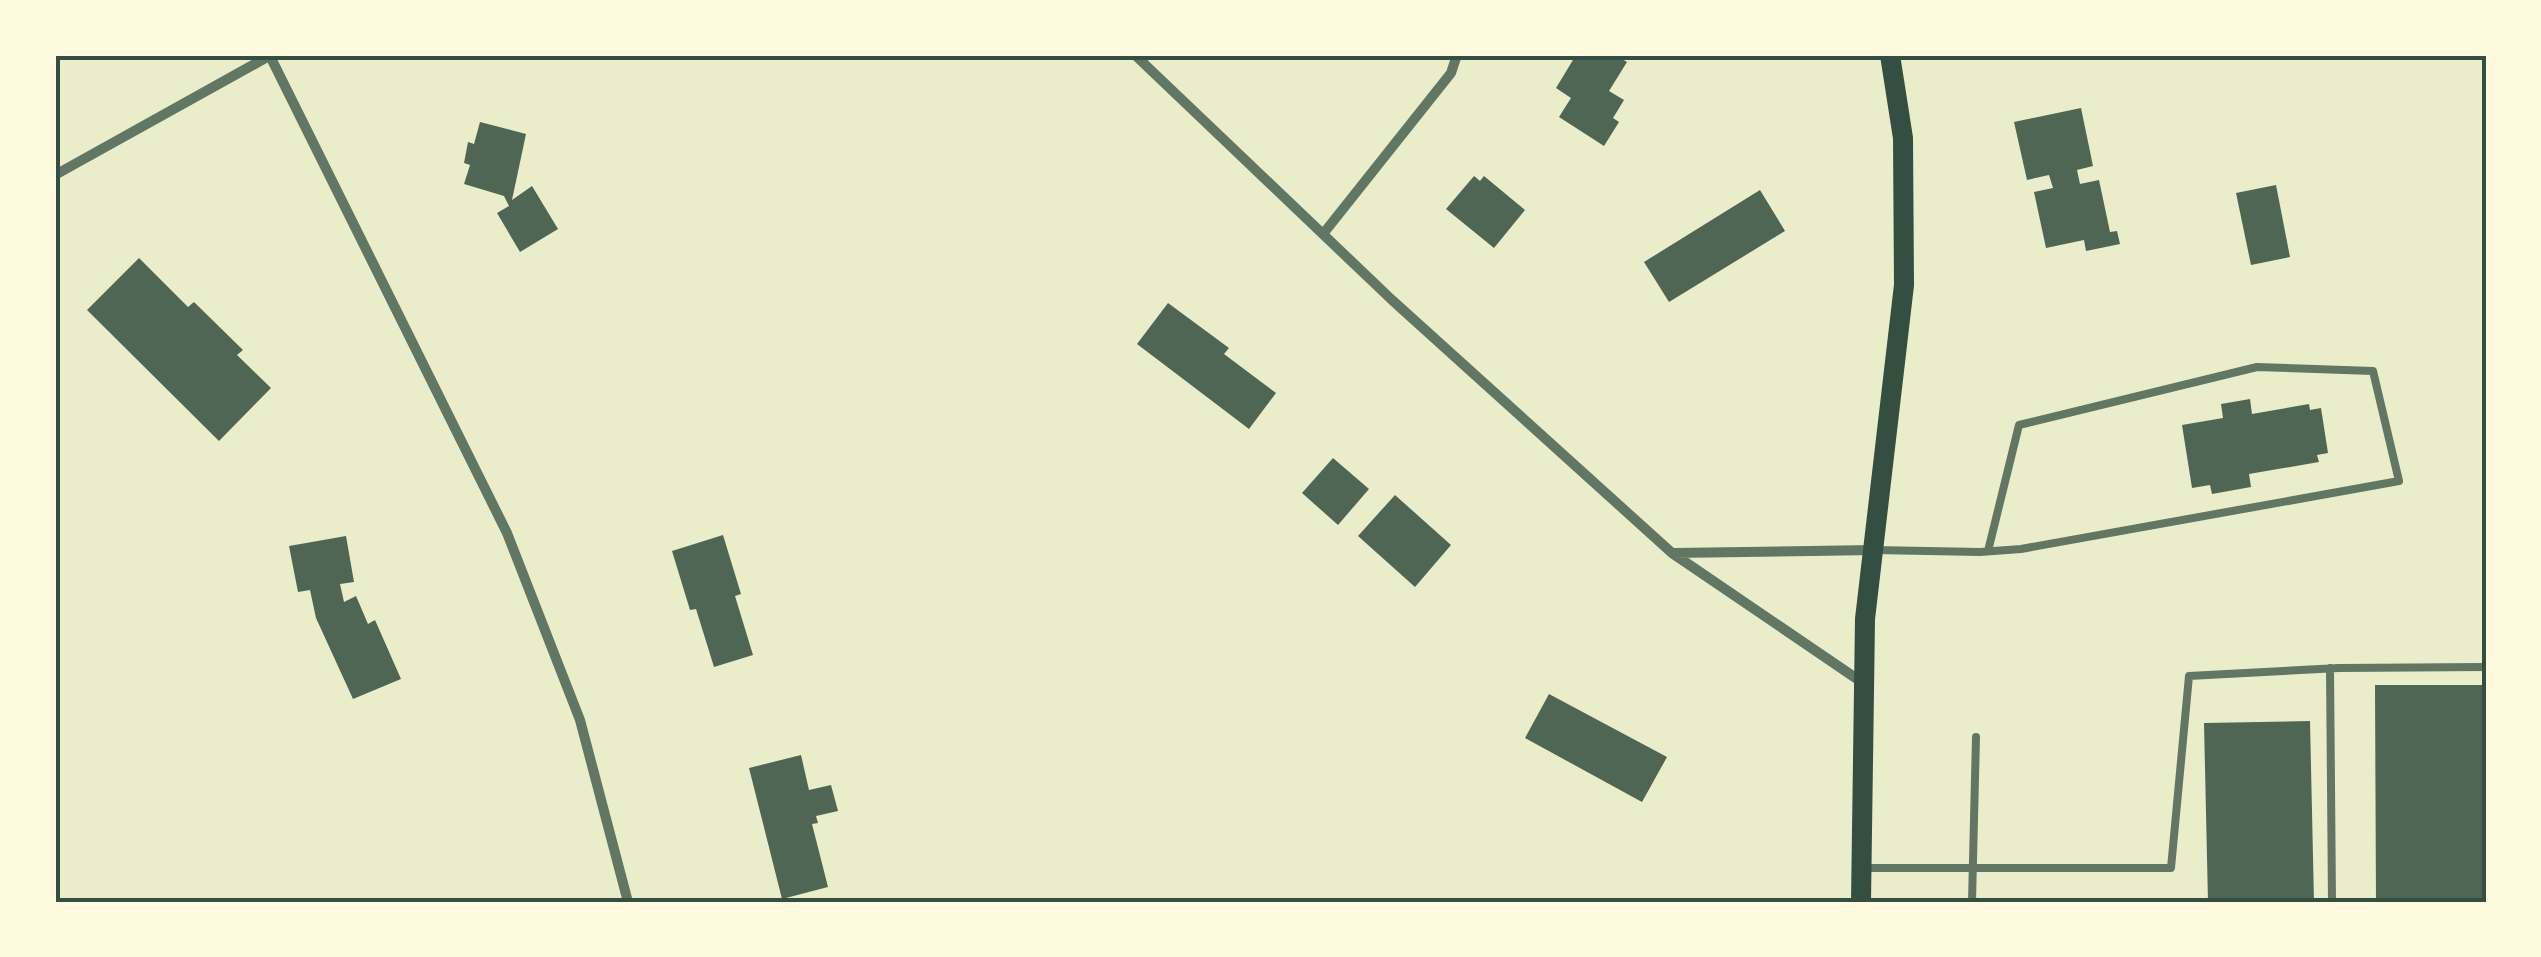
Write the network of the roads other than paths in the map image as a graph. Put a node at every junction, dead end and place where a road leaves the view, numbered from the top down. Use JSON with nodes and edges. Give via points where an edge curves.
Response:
{"nodes":[{"id":1,"x":1134,"y":55,"type":"edge"},
{"id":2,"x":1456,"y":55,"type":"edge"},
{"id":3,"x":1890,"y":55,"type":"edge"},
{"id":4,"x":270,"y":56,"type":"edge"},
{"id":5,"x":55,"y":175,"type":"edge"},
{"id":6,"x":1324,"y":234,"type":"junction"},
{"id":7,"x":1874,"y":550,"type":"junction"},
{"id":8,"x":1988,"y":551,"type":"junction"},
{"id":9,"x":1672,"y":553,"type":"junction"},
{"id":10,"x":2486,"y":667,"type":"edge"},
{"id":11,"x":2330,"y":668,"type":"junction"},
{"id":12,"x":1864,"y":683,"type":"junction"},
{"id":13,"x":1976,"y":737,"type":"dead end"},
{"id":14,"x":1862,"y":868,"type":"junction"},
{"id":15,"x":1973,"y":868,"type":"junction"},
{"id":16,"x":628,"y":902,"type":"edge"},
{"id":17,"x":1862,"y":902,"type":"edge"},
{"id":18,"x":1972,"y":902,"type":"edge"},
{"id":19,"x":2332,"y":902,"type":"edge"}],
"edges":[{"from":1,"to":6,"type":"street"},
{"from":2,"to":6,"type":"street","via":[[1450,72]]},
{"from":3,"to":7,"type":"main road","via":[[1903,138],[1904,285]]},
{"from":4,"to":5,"type":"street"},
{"from":4,"to":16,"type":"street","via":[[508,534],[580,720]]},
{"from":6,"to":9,"type":"street"},
{"from":7,"to":8,"type":"lane"},
{"from":7,"to":9,"type":"street"},
{"from":7,"to":12,"type":"main road"},
{"from":8,"to":8,"type":"lane","via":[[2019,425],[2257,367],[2373,371],[2398,481]]},
{"from":9,"to":12,"type":"street"},
{"from":10,"to":11,"type":"lane"},
{"from":11,"to":15,"type":"lane","via":[[2189,676],[2171,868]]},
{"from":11,"to":19,"type":"lane"},
{"from":12,"to":14,"type":"main road"},
{"from":13,"to":15,"type":"lane"},
{"from":14,"to":15,"type":"lane"},
{"from":14,"to":17,"type":"main road"},
{"from":15,"to":18,"type":"lane"}]}
